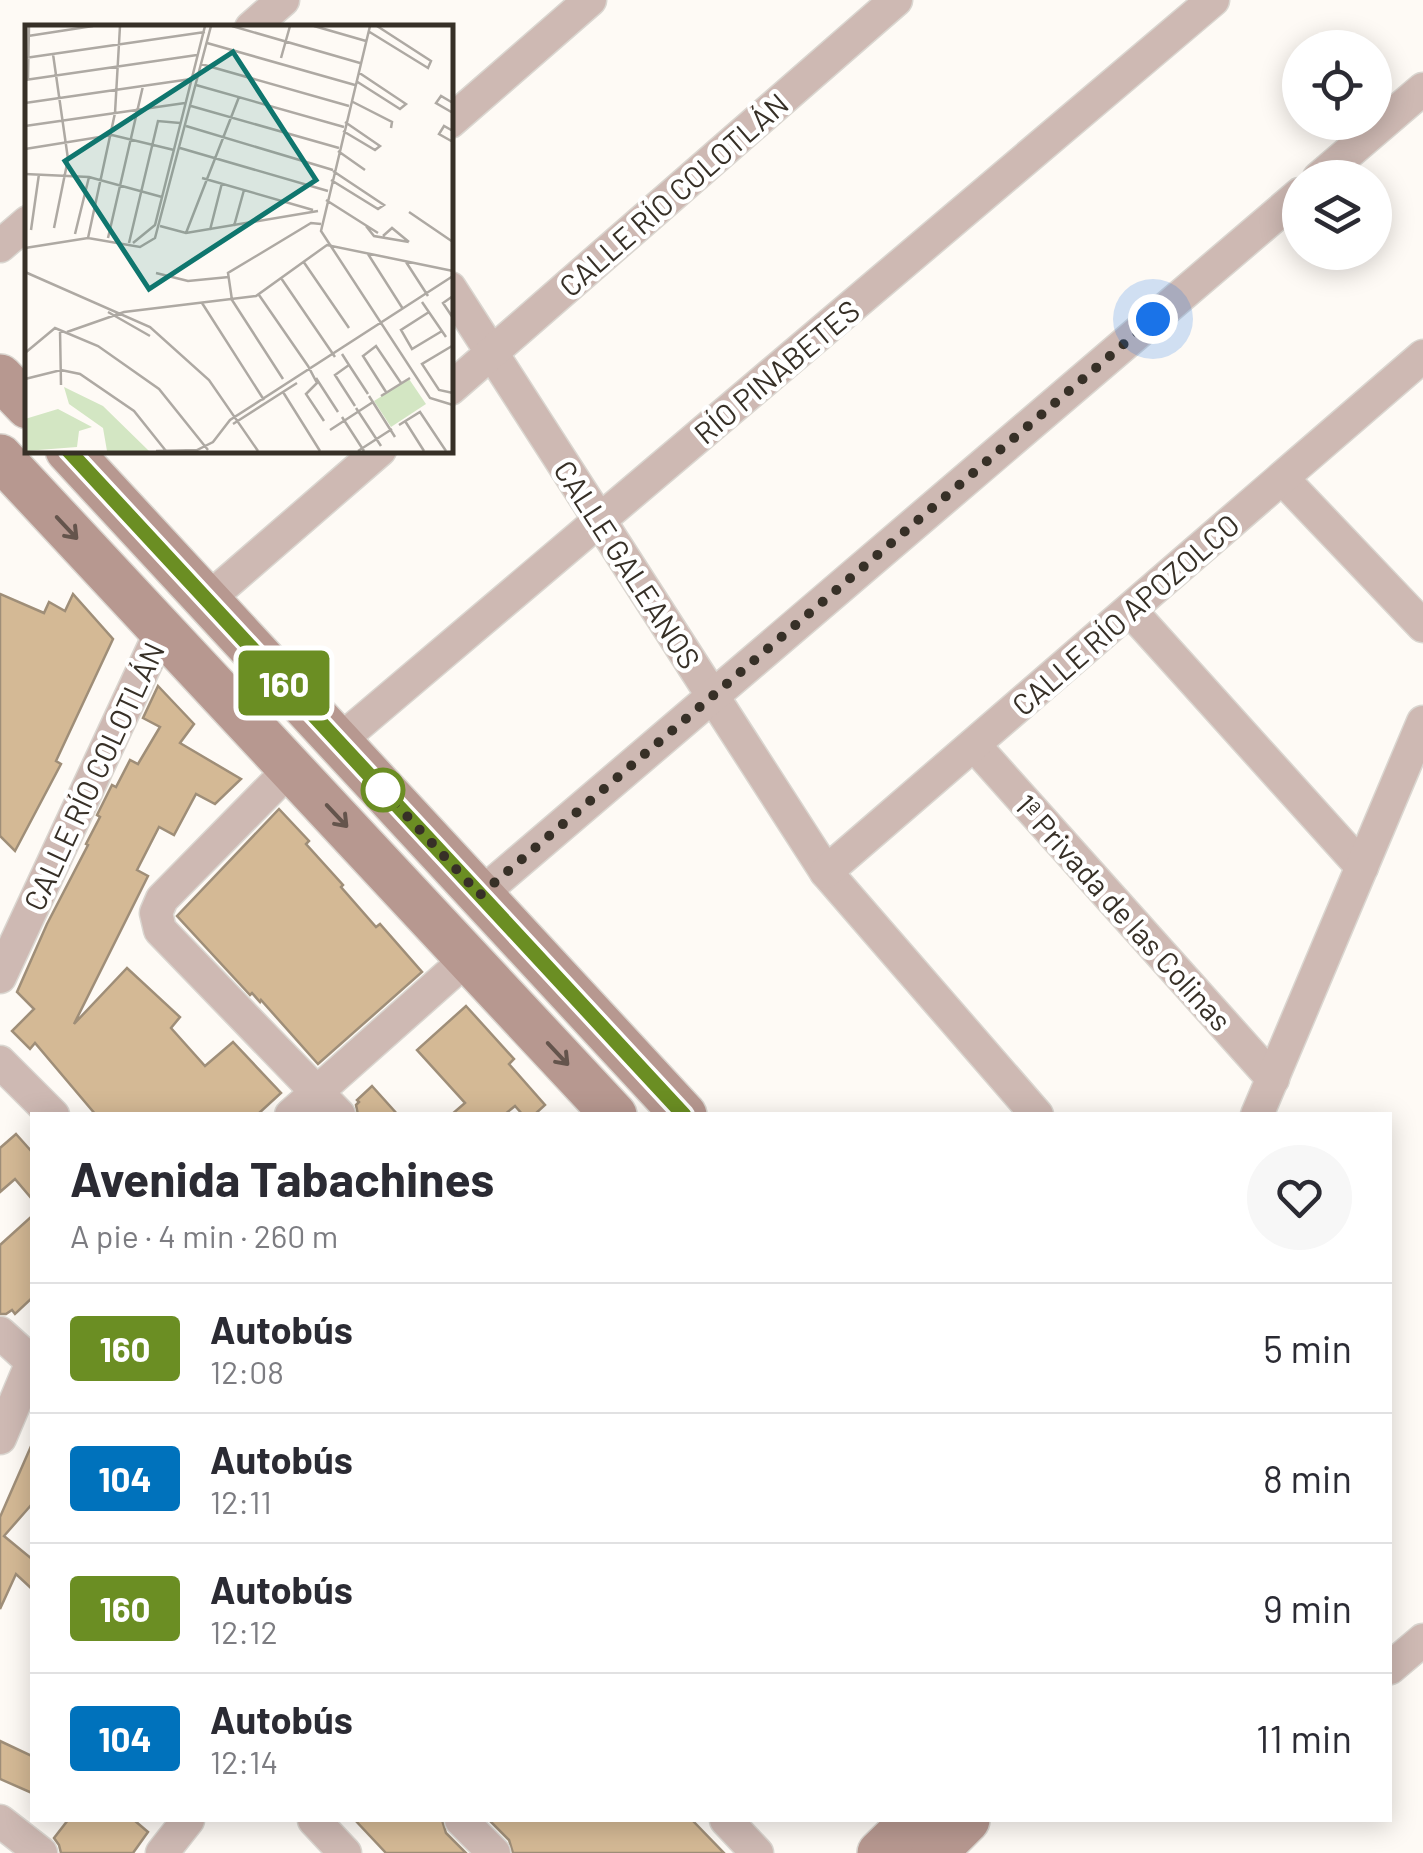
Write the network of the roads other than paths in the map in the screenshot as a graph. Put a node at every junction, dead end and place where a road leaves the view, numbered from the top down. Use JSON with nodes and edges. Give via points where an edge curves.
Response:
{"nodes":[{"id":1,"x":283,"y":0,"type":"edge"},
{"id":2,"x":590,"y":0,"type":"edge"},
{"id":3,"x":896,"y":0,"type":"edge"},
{"id":4,"x":1213,"y":0,"type":"edge"},
{"id":5,"x":254,"y":25,"type":"edge"},
{"id":6,"x":1423,"y":88,"type":"edge"},
{"id":7,"x":452,"y":120,"type":"edge"},
{"id":8,"x":1340,"y":160,"type":"edge"},
{"id":9,"x":1282,"y":209,"type":"edge"},
{"id":10,"x":25,"y":225,"type":"edge"},
{"id":11,"x":0,"y":246,"type":"edge"},
{"id":12,"x":452,"y":291,"type":"edge"},
{"id":13,"x":492,"y":352,"type":"junction"},
{"id":14,"x":1423,"y":356,"type":"edge"},
{"id":15,"x":0,"y":377,"type":"edge"},
{"id":16,"x":452,"y":387,"type":"edge"},
{"id":17,"x":25,"y":403,"type":"edge"},
{"id":18,"x":72,"y":452,"type":"edge"},
{"id":19,"x":378,"y":452,"type":"edge"},
{"id":20,"x":0,"y":457,"type":"edge"},
{"id":21,"x":1282,"y":478,"type":"junction"},
{"id":22,"x":600,"y":520,"type":"junction"},
{"id":23,"x":207,"y":600,"type":"junction"},
{"id":24,"x":1130,"y":610,"type":"junction"},
{"id":25,"x":1423,"y":626,"type":"edge"},
{"id":26,"x":162,"y":629,"type":"junction"},
{"id":27,"x":712,"y":696,"type":"junction"},
{"id":28,"x":1423,"y":722,"type":"edge"},
{"id":29,"x":338,"y":742,"type":"junction"},
{"id":30,"x":974,"y":745,"type":"junction"},
{"id":31,"x":291,"y":768,"type":"junction"},
{"id":32,"x":1362,"y":867,"type":"junction"},
{"id":33,"x":826,"y":872,"type":"junction"},
{"id":34,"x":480,"y":895,"type":"junction"},
{"id":35,"x":469,"y":957,"type":"junction"},
{"id":36,"x":0,"y":977,"type":"edge"},
{"id":37,"x":0,"y":1062,"type":"edge"},
{"id":38,"x":1273,"y":1079,"type":"junction"},
{"id":39,"x":328,"y":1104,"type":"edge"},
{"id":40,"x":50,"y":1112,"type":"edge"},
{"id":41,"x":300,"y":1112,"type":"edge"},
{"id":42,"x":611,"y":1112,"type":"edge"},
{"id":43,"x":681,"y":1112,"type":"edge"},
{"id":44,"x":1034,"y":1112,"type":"edge"},
{"id":45,"x":1258,"y":1112,"type":"edge"},
{"id":46,"x":0,"y":1333,"type":"edge"},
{"id":47,"x":30,"y":1360,"type":"edge"},
{"id":48,"x":30,"y":1367,"type":"edge"},
{"id":49,"x":0,"y":1438,"type":"edge"},
{"id":50,"x":1423,"y":1640,"type":"edge"},
{"id":51,"x":1392,"y":1666,"type":"edge"},
{"id":52,"x":0,"y":1821,"type":"edge"},
{"id":53,"x":186,"y":1822,"type":"edge"},
{"id":54,"x":316,"y":1822,"type":"edge"},
{"id":55,"x":463,"y":1822,"type":"edge"},
{"id":56,"x":728,"y":1822,"type":"edge"},
{"id":57,"x":912,"y":1822,"type":"edge"},
{"id":58,"x":965,"y":1822,"type":"edge"},
{"id":59,"x":41,"y":1853,"type":"edge"},
{"id":60,"x":162,"y":1853,"type":"edge"},
{"id":61,"x":345,"y":1853,"type":"edge"},
{"id":62,"x":494,"y":1853,"type":"edge"},
{"id":63,"x":757,"y":1853,"type":"edge"},
{"id":64,"x":880,"y":1853,"type":"edge"},
{"id":65,"x":934,"y":1853,"type":"edge"}],
"edges":[{"from":1,"to":5,"type":"street"},
{"from":2,"to":7,"type":"street"},
{"from":3,"to":13,"type":"street","name":"CALLE RÍO COLOTLÁN"},
{"from":4,"to":22,"type":"street","name":"RÍO PINABETES"},
{"from":6,"to":8,"type":"street"},
{"from":9,"to":27,"type":"street"},
{"from":10,"to":11,"type":"street"},
{"from":12,"to":13,"type":"street","name":"CALLE GALEANOS"},
{"from":13,"to":16,"type":"street","name":"CALLE RÍO COLOTLÁN"},
{"from":13,"to":22,"type":"street","name":"CALLE GALEANOS"},
{"from":14,"to":21,"type":"street","name":"CALLE RÍO APOZOLCO"},
{"from":15,"to":17,"type":"street"},
{"from":18,"to":23,"type":"street"},
{"from":19,"to":23,"type":"street"},
{"from":20,"to":26,"type":"street","one_way":true},
{"from":21,"to":24,"type":"street","name":"CALLE RÍO APOZOLCO"},
{"from":21,"to":25,"type":"street"},
{"from":22,"to":27,"type":"street","name":"CALLE GALEANOS"},
{"from":22,"to":29,"type":"street","name":"RÍO PINABETES"},
{"from":23,"to":29,"type":"street"},
{"from":24,"to":30,"type":"street","name":"CALLE RÍO APOZOLCO"},
{"from":24,"to":32,"type":"street"},
{"from":26,"to":31,"type":"street"},
{"from":26,"to":36,"type":"street","name":"CALLE RÍO COLOTLÁN"},
{"from":27,"to":33,"type":"street","name":"CALLE GALEANOS"},
{"from":27,"to":34,"type":"street"},
{"from":28,"to":32,"type":"street"},
{"from":29,"to":34,"type":"street"},
{"from":30,"to":33,"type":"street","name":"CALLE RÍO APOZOLCO"},
{"from":30,"to":38,"type":"street","name":"1ª Privada de las Colinas"},
{"from":31,"to":35,"type":"street","one_way":true},
{"from":31,"to":39,"type":"street","via":[[162,899],[156,913],[160,930]]},
{"from":32,"to":38,"type":"street"},
{"from":33,"to":44,"type":"street","name":"CALLE GALEANOS"},
{"from":34,"to":43,"type":"street"},
{"from":35,"to":39,"type":"street"},
{"from":35,"to":42,"type":"street","one_way":true},
{"from":37,"to":40,"type":"street"},
{"from":38,"to":45,"type":"street"},
{"from":39,"to":41,"type":"street"},
{"from":46,"to":47,"type":"street"},
{"from":48,"to":49,"type":"street"},
{"from":50,"to":51,"type":"street"},
{"from":52,"to":59,"type":"street"},
{"from":53,"to":60,"type":"street"},
{"from":54,"to":61,"type":"street"},
{"from":55,"to":62,"type":"street"},
{"from":56,"to":63,"type":"street"},
{"from":57,"to":64,"type":"street"},
{"from":58,"to":65,"type":"street"}]}
